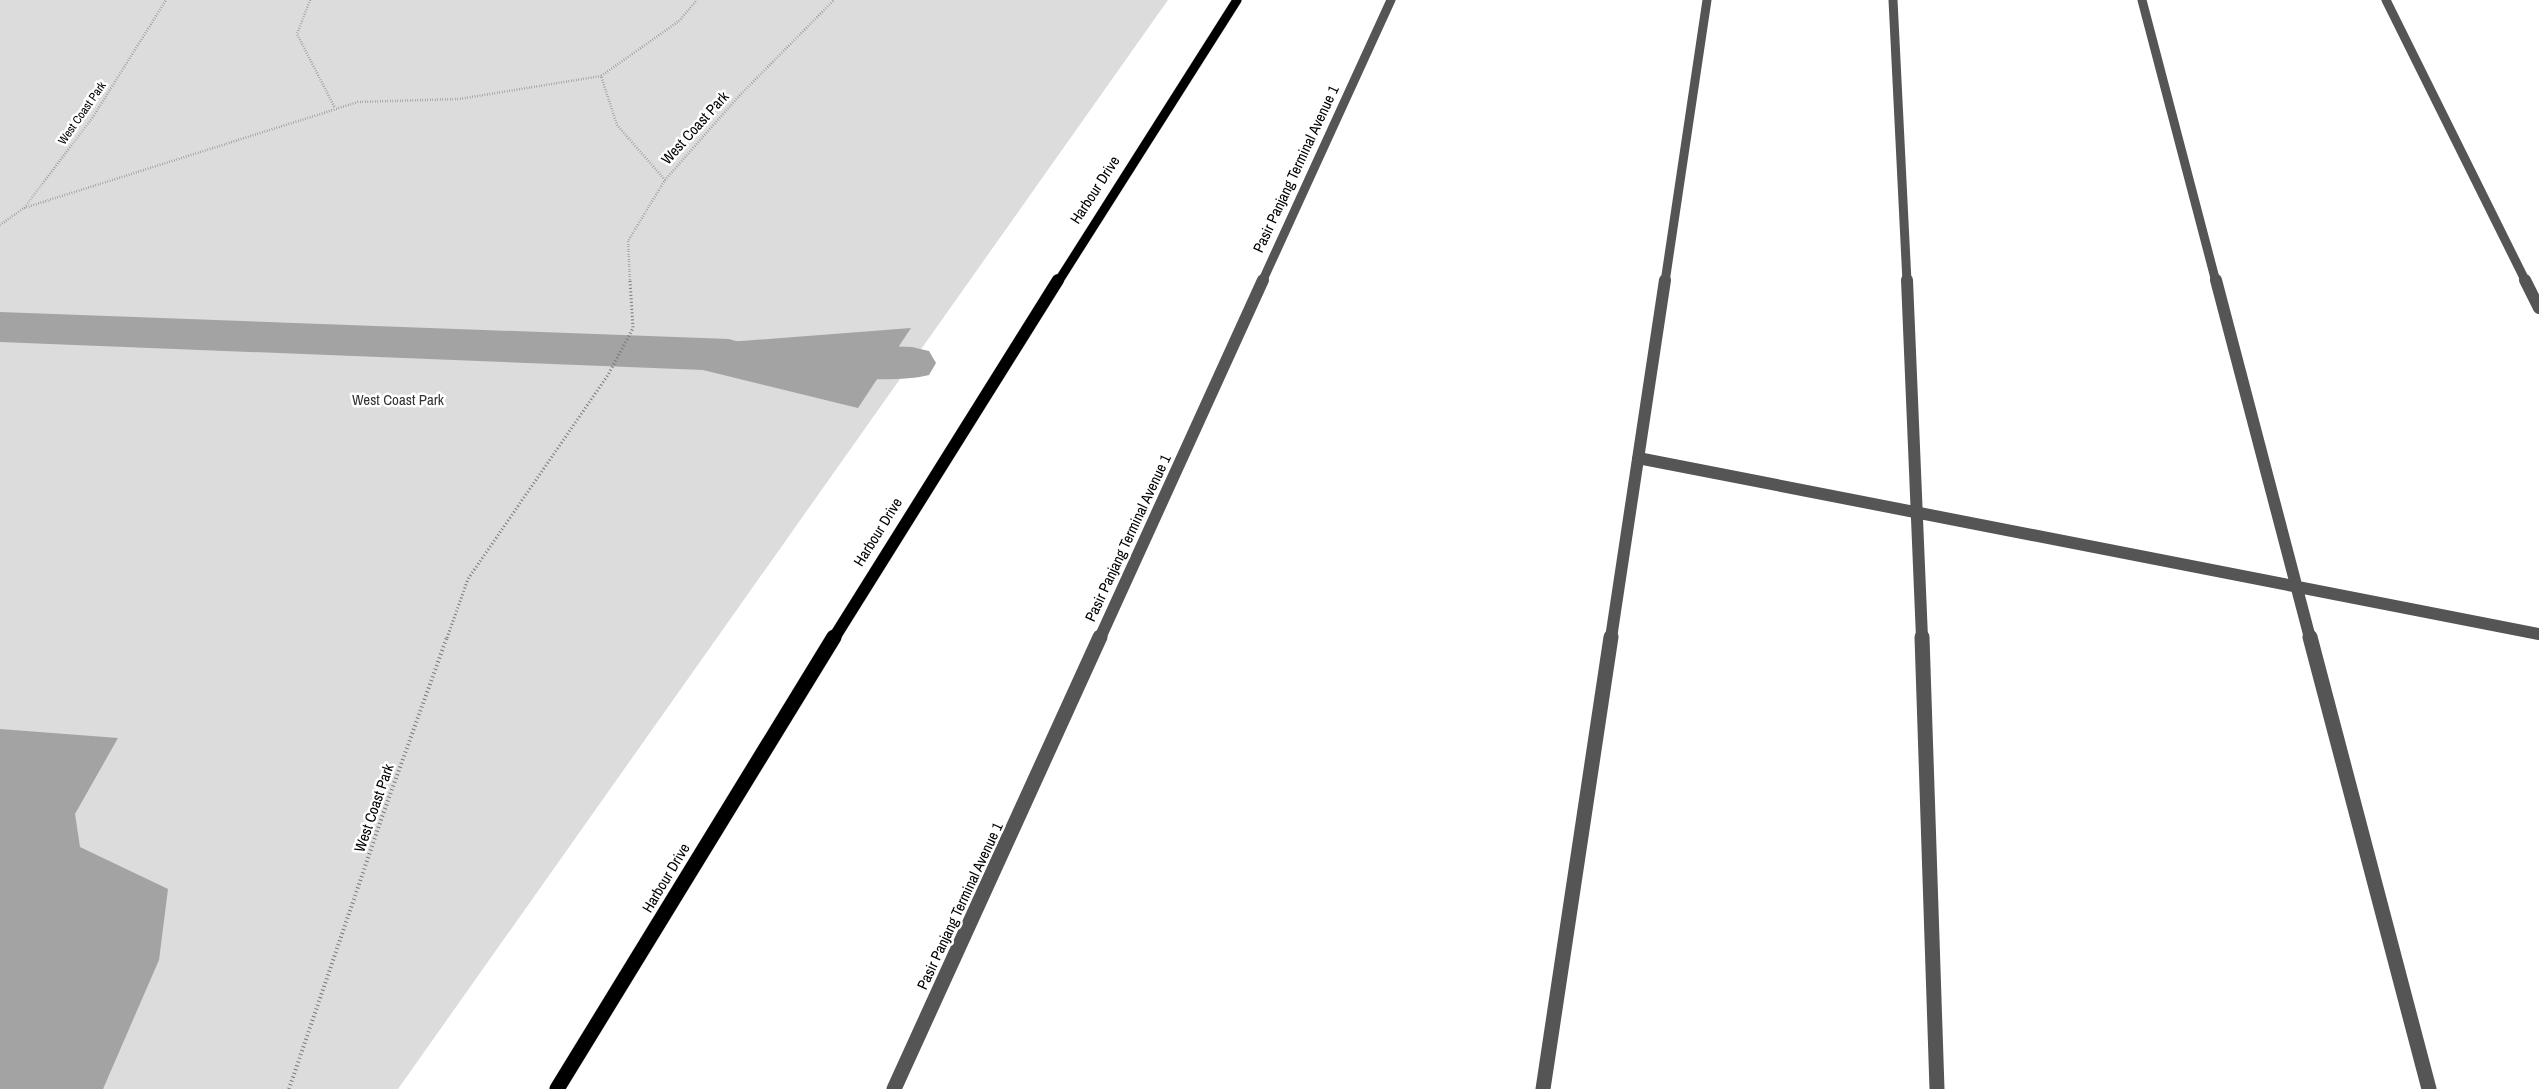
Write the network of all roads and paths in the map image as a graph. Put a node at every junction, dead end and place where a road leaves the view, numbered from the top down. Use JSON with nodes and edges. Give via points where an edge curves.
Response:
{"nodes":[{"id":1,"x":166,"y":0,"type":"edge"},
{"id":2,"x":310,"y":0,"type":"edge"},
{"id":3,"x":696,"y":0,"type":"edge"},
{"id":4,"x":834,"y":0,"type":"edge"},
{"id":5,"x":1237,"y":0,"type":"edge"},
{"id":6,"x":1391,"y":0,"type":"edge"},
{"id":7,"x":1707,"y":0,"type":"edge"},
{"id":8,"x":1894,"y":0,"type":"edge"},
{"id":9,"x":2142,"y":0,"type":"edge"},
{"id":10,"x":2386,"y":0,"type":"edge"},
{"id":11,"x":601,"y":76,"type":"junction"},
{"id":12,"x":335,"y":108,"type":"junction"},
{"id":13,"x":665,"y":180,"type":"junction"},
{"id":14,"x":24,"y":208,"type":"junction"},
{"id":15,"x":0,"y":225,"type":"edge"},
{"id":16,"x":2539,"y":308,"type":"edge"},
{"id":17,"x":1638,"y":458,"type":"junction"},
{"id":18,"x":1918,"y":512,"type":"junction"},
{"id":19,"x":2296,"y":586,"type":"junction"},
{"id":20,"x":2539,"y":634,"type":"edge"},
{"id":21,"x":289,"y":1089,"type":"edge"},
{"id":22,"x":557,"y":1089,"type":"edge"},
{"id":23,"x":894,"y":1089,"type":"edge"},
{"id":24,"x":1543,"y":1089,"type":"edge"},
{"id":25,"x":1937,"y":1089,"type":"edge"},
{"id":26,"x":2429,"y":1089,"type":"edge"}],
"edges":[{"from":1,"to":14,"type":"path","name":"West Coast Park","via":[[93,117]]},
{"from":2,"to":12,"type":"path","via":[[298,34]]},
{"from":3,"to":11,"type":"path","via":[[679,21]]},
{"from":4,"to":13,"type":"path","name":"West Coast Park","via":[[739,96]]},
{"from":5,"to":22,"type":"main road","name":"Harbour Drive","via":[[909,515]]},
{"from":6,"to":23,"type":"street","name":"Pasir Panjang Terminal Avenue 1"},
{"from":7,"to":17,"type":"street"},
{"from":8,"to":18,"type":"street"},
{"from":9,"to":19,"type":"street"},
{"from":10,"to":16,"type":"street"},
{"from":11,"to":12,"type":"path","via":[[459,99],[358,102]]},
{"from":11,"to":13,"type":"path","via":[[616,124]]},
{"from":12,"to":14,"type":"path"},
{"from":13,"to":21,"type":"path","name":"West Coast Park","via":[[628,241],[633,328],[608,375],[468,578]]},
{"from":14,"to":15,"type":"path","name":"West Coast Park"},
{"from":17,"to":18,"type":"street"},
{"from":17,"to":24,"type":"street"},
{"from":18,"to":19,"type":"street"},
{"from":18,"to":25,"type":"street"},
{"from":19,"to":20,"type":"street"},
{"from":19,"to":26,"type":"street"}]}
